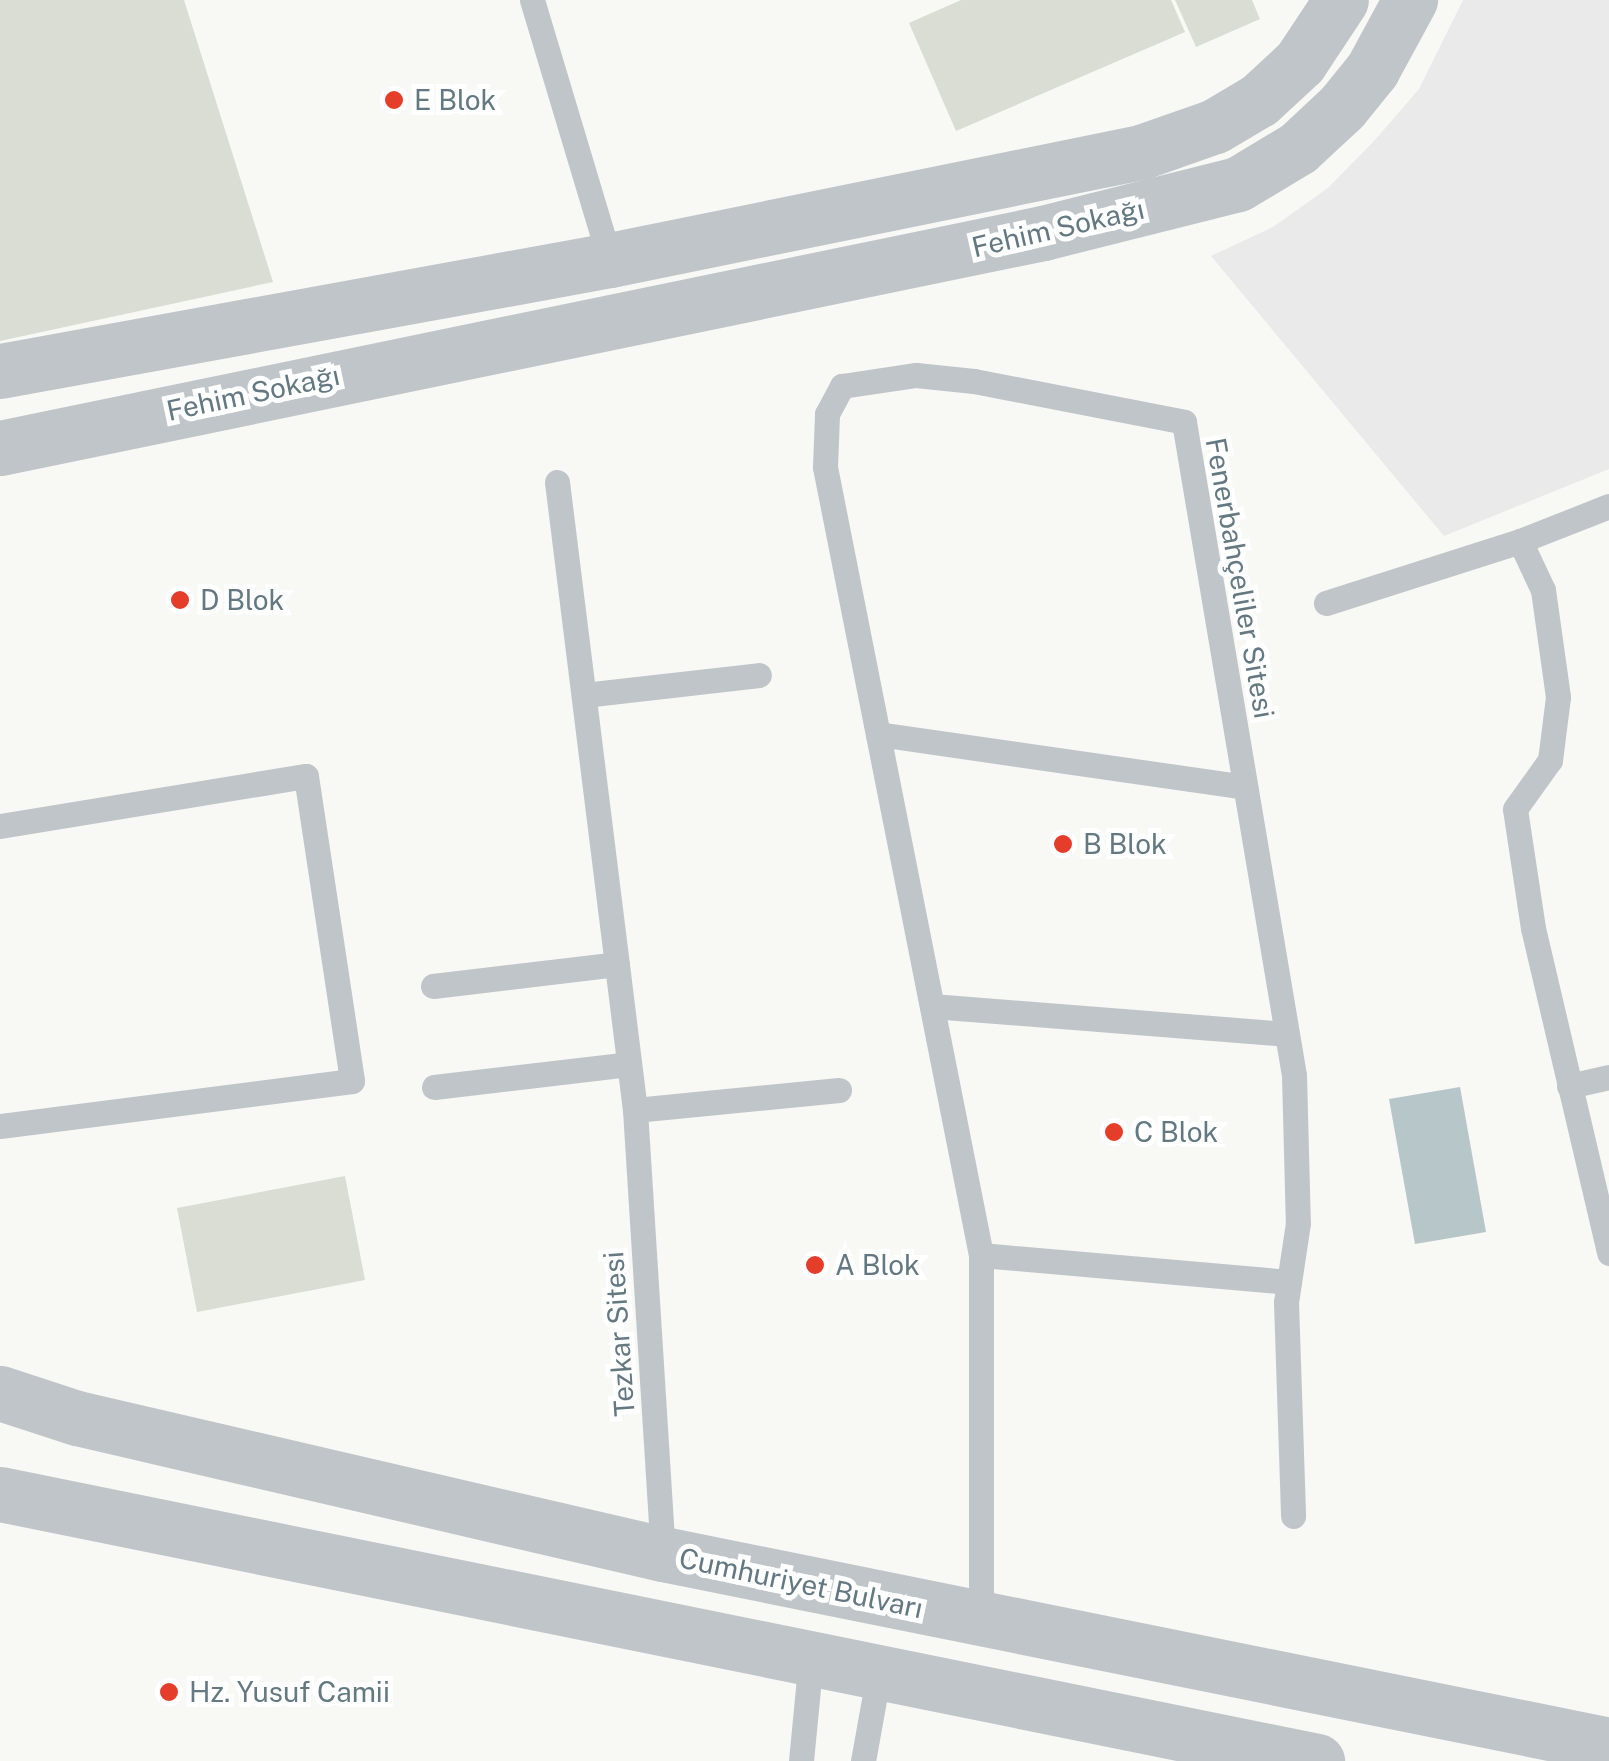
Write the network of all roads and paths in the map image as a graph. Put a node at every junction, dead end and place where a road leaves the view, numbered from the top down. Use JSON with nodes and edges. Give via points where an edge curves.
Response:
{"nodes":[{"id":1,"x":532,"y":0,"type":"edge"},
{"id":2,"x":1342,"y":0,"type":"edge"},
{"id":3,"x":1410,"y":0,"type":"edge"},
{"id":4,"x":610,"y":260,"type":"junction"},
{"id":5,"x":625,"y":321,"type":"junction"},
{"id":6,"x":0,"y":371,"type":"edge"},
{"id":7,"x":0,"y":448,"type":"edge"},
{"id":8,"x":557,"y":482,"type":"dead end"},
{"id":9,"x":1609,"y":506,"type":"edge"},
{"id":10,"x":1520,"y":541,"type":"junction"},
{"id":11,"x":1326,"y":603,"type":"dead end"},
{"id":12,"x":759,"y":675,"type":"dead end"},
{"id":13,"x":584,"y":695,"type":"junction"},
{"id":14,"x":878,"y":734,"type":"junction"},
{"id":15,"x":1245,"y":787,"type":"junction"},
{"id":16,"x":0,"y":826,"type":"edge"},
{"id":17,"x":617,"y":964,"type":"junction"},
{"id":18,"x":433,"y":986,"type":"dead end"},
{"id":19,"x":932,"y":1006,"type":"junction"},
{"id":20,"x":1286,"y":1034,"type":"junction"},
{"id":21,"x":630,"y":1064,"type":"junction"},
{"id":22,"x":1609,"y":1078,"type":"edge"},
{"id":23,"x":434,"y":1086,"type":"dead end"},
{"id":24,"x":1569,"y":1086,"type":"junction"},
{"id":25,"x":838,"y":1090,"type":"dead end"},
{"id":26,"x":635,"y":1110,"type":"junction"},
{"id":27,"x":0,"y":1126,"type":"edge"},
{"id":28,"x":1609,"y":1252,"type":"edge"},
{"id":29,"x":981,"y":1256,"type":"junction"},
{"id":30,"x":1289,"y":1282,"type":"junction"},
{"id":31,"x":0,"y":1393,"type":"edge"},
{"id":32,"x":0,"y":1494,"type":"edge"},
{"id":33,"x":1294,"y":1516,"type":"dead end"},
{"id":34,"x":663,"y":1554,"type":"junction"},
{"id":35,"x":981,"y":1620,"type":"junction"},
{"id":36,"x":811,"y":1658,"type":"junction"},
{"id":37,"x":878,"y":1672,"type":"junction"},
{"id":38,"x":980,"y":1693,"type":"junction"},
{"id":39,"x":1609,"y":1745,"type":"edge"},
{"id":40,"x":801,"y":1761,"type":"edge"},
{"id":41,"x":862,"y":1761,"type":"edge"},
{"id":42,"x":1317,"y":1761,"type":"edge"}],
"edges":[{"from":1,"to":4,"type":"lane"},
{"from":2,"to":4,"type":"street","name":"Fehim Sokağı","via":[[1300,62],[1259,100],[1215,126],[1141,152]]},
{"from":3,"to":5,"type":"street","name":"Fehim Sokağı","via":[[1372,70],[1342,107],[1298,148],[1238,184],[1043,233]]},
{"from":4,"to":5,"type":"street"},
{"from":4,"to":6,"type":"street","name":"Fehim Sokağı"},
{"from":5,"to":7,"type":"street","name":"Fehim Sokağı","via":[[263,389]]},
{"from":8,"to":13,"type":"lane","name":"Tezkar Sitesi"},
{"from":9,"to":10,"type":"lane"},
{"from":10,"to":11,"type":"lane"},
{"from":10,"to":24,"type":"lane","via":[[1544,590],[1558,697],[1550,760],[1516,809],[1533,928]]},
{"from":12,"to":13,"type":"lane"},
{"from":13,"to":17,"type":"lane","name":"Tezkar Sitesi"},
{"from":14,"to":15,"type":"lane"},
{"from":14,"to":15,"type":"lane","name":"Fenerbahçeliler Sitesi","via":[[826,467],[827,414],[842,386],[879,377],[974,381],[1184,422]]},
{"from":14,"to":19,"type":"lane","name":"Fenerbahçeliler Sitesi"},
{"from":15,"to":20,"type":"lane","name":"Fenerbahçeliler Sitesi"},
{"from":16,"to":27,"type":"lane","via":[[306,776],[352,1081]]},
{"from":17,"to":18,"type":"lane"},
{"from":17,"to":21,"type":"lane","name":"Tezkar Sitesi"},
{"from":19,"to":20,"type":"lane"},
{"from":19,"to":29,"type":"lane","name":"Fenerbahçeliler Sitesi"},
{"from":20,"to":30,"type":"lane","name":"Fenerbahçeliler Sitesi","via":[[1298,1223]]},
{"from":21,"to":23,"type":"lane"},
{"from":21,"to":26,"type":"lane","name":"Tezkar Sitesi"},
{"from":22,"to":24,"type":"lane"},
{"from":24,"to":28,"type":"lane"},
{"from":25,"to":26,"type":"lane"},
{"from":26,"to":34,"type":"lane","name":"Tezkar Sitesi"},
{"from":29,"to":30,"type":"lane"},
{"from":29,"to":35,"type":"lane","name":"Fenerbahçeliler Sitesi"},
{"from":30,"to":33,"type":"lane","name":"Fenerbahçeliler Sitesi"},
{"from":31,"to":34,"type":"street","name":"Cumhuriyet Bulvarı","via":[[76,1418]]},
{"from":32,"to":36,"type":"street"},
{"from":34,"to":35,"type":"street","name":"Cumhuriyet Bulvarı"},
{"from":35,"to":38,"type":"street"},
{"from":35,"to":39,"type":"street","name":"Cumhuriyet Bulvarı"},
{"from":36,"to":37,"type":"street"},
{"from":36,"to":40,"type":"lane"},
{"from":37,"to":38,"type":"street"},
{"from":37,"to":41,"type":"lane"},
{"from":38,"to":42,"type":"street"}]}
